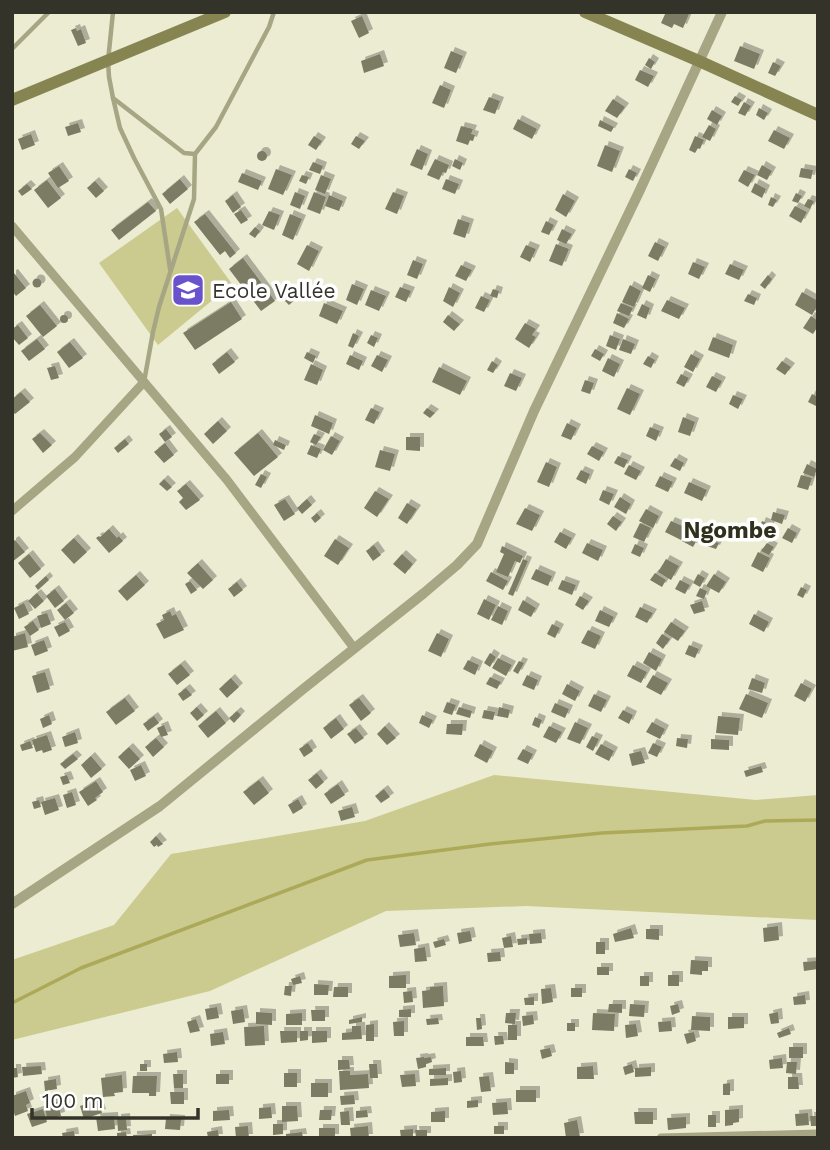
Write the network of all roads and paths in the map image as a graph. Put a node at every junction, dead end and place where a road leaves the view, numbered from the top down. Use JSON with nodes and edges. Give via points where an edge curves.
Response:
{"nodes":[{"id":1,"x":49,"y":12,"type":"edge"},
{"id":2,"x":113,"y":12,"type":"edge"},
{"id":3,"x":225,"y":12,"type":"edge"},
{"id":4,"x":274,"y":12,"type":"edge"},
{"id":5,"x":585,"y":12,"type":"edge"},
{"id":6,"x":722,"y":12,"type":"edge"},
{"id":7,"x":12,"y":49,"type":"edge"},
{"id":8,"x":108,"y":61,"type":"junction"},
{"id":9,"x":699,"y":61,"type":"junction"},
{"id":10,"x":113,"y":98,"type":"junction"},
{"id":11,"x":12,"y":100,"type":"edge"},
{"id":12,"x":818,"y":116,"type":"edge"},
{"id":13,"x":195,"y":154,"type":"junction"},
{"id":14,"x":12,"y":226,"type":"edge"},
{"id":15,"x":171,"y":271,"type":"junction"},
{"id":16,"x":144,"y":382,"type":"junction"},
{"id":17,"x":12,"y":511,"type":"edge"},
{"id":18,"x":354,"y":648,"type":"junction"},
{"id":19,"x":12,"y":904,"type":"edge"},
{"id":20,"x":818,"y":1134,"type":"edge"},
{"id":21,"x":662,"y":1138,"type":"edge"}],
"edges":[{"from":1,"to":7,"type":"lane"},
{"from":2,"to":8,"type":"lane"},
{"from":3,"to":8,"type":"main road"},
{"from":4,"to":13,"type":"lane","via":[[216,127]]},
{"from":5,"to":9,"type":"main road"},
{"from":6,"to":9,"type":"street"},
{"from":8,"to":10,"type":"lane"},
{"from":8,"to":11,"type":"main road"},
{"from":9,"to":12,"type":"main road"},
{"from":9,"to":18,"type":"street","via":[[534,411],[477,544]]},
{"from":10,"to":13,"type":"lane","via":[[184,153]]},
{"from":10,"to":15,"type":"lane","via":[[120,128],[161,209]]},
{"from":13,"to":15,"type":"lane","via":[[194,199]]},
{"from":14,"to":16,"type":"street"},
{"from":15,"to":16,"type":"lane"},
{"from":16,"to":17,"type":"street","via":[[75,457]]},
{"from":16,"to":18,"type":"street","via":[[227,480]]},
{"from":18,"to":19,"type":"street","via":[[159,806]]},
{"from":20,"to":21,"type":"street"}]}
